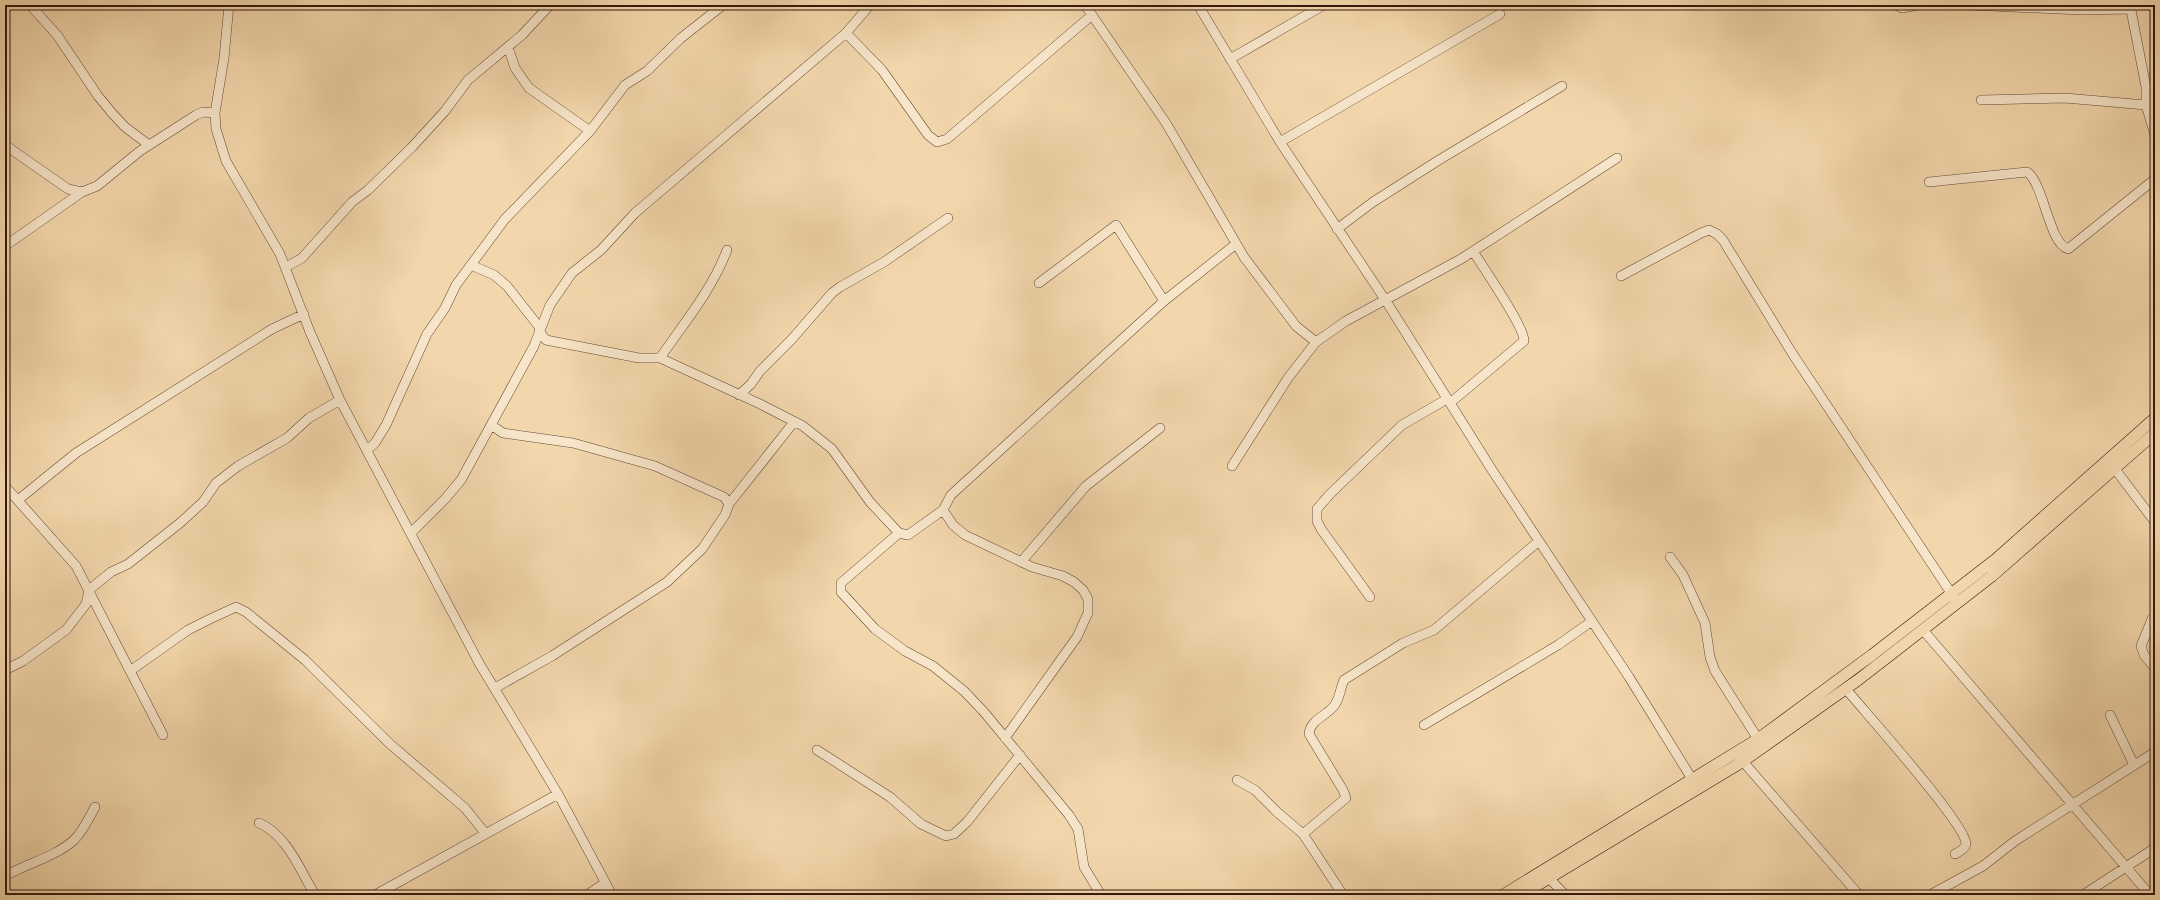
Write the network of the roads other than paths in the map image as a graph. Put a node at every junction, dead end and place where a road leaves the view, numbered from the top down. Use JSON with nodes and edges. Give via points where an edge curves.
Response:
{"nodes":[{"id":1,"x":30,"y":5,"type":"edge"},
{"id":2,"x":229,"y":5,"type":"edge"},
{"id":3,"x":550,"y":5,"type":"edge"},
{"id":4,"x":722,"y":5,"type":"edge"},
{"id":5,"x":870,"y":5,"type":"edge"},
{"id":6,"x":1085,"y":5,"type":"edge"},
{"id":7,"x":1198,"y":5,"type":"edge"},
{"id":8,"x":1324,"y":5,"type":"edge"},
{"id":9,"x":1896,"y":5,"type":"edge"},
{"id":10,"x":1918,"y":5,"type":"edge"},
{"id":11,"x":1970,"y":5,"type":"edge"},
{"id":12,"x":2131,"y":7,"type":"edge"},
{"id":13,"x":1500,"y":14,"type":"dead end"},
{"id":14,"x":1092,"y":15,"type":"junction"},
{"id":15,"x":846,"y":33,"type":"junction"},
{"id":16,"x":508,"y":47,"type":"junction"},
{"id":17,"x":1230,"y":59,"type":"junction"},
{"id":18,"x":1562,"y":86,"type":"dead end"},
{"id":19,"x":1981,"y":100,"type":"dead end"},
{"id":20,"x":2146,"y":105,"type":"junction"},
{"id":21,"x":215,"y":113,"type":"junction"},
{"id":22,"x":590,"y":131,"type":"junction"},
{"id":23,"x":2155,"y":135,"type":"edge"},
{"id":24,"x":1280,"y":142,"type":"junction"},
{"id":25,"x":5,"y":145,"type":"edge"},
{"id":26,"x":149,"y":145,"type":"junction"},
{"id":27,"x":1617,"y":158,"type":"dead end"},
{"id":28,"x":2155,"y":180,"type":"edge"},
{"id":29,"x":1929,"y":182,"type":"dead end"},
{"id":30,"x":82,"y":192,"type":"junction"},
{"id":31,"x":948,"y":218,"type":"dead end"},
{"id":32,"x":1336,"y":229,"type":"junction"},
{"id":33,"x":1236,"y":244,"type":"junction"},
{"id":34,"x":5,"y":246,"type":"edge"},
{"id":35,"x":727,"y":250,"type":"dead end"},
{"id":36,"x":1473,"y":251,"type":"junction"},
{"id":37,"x":471,"y":265,"type":"junction"},
{"id":38,"x":286,"y":267,"type":"junction"},
{"id":39,"x":1621,"y":276,"type":"dead end"},
{"id":40,"x":1039,"y":283,"type":"dead end"},
{"id":41,"x":1164,"y":301,"type":"junction"},
{"id":42,"x":1386,"y":301,"type":"junction"},
{"id":43,"x":304,"y":314,"type":"junction"},
{"id":44,"x":540,"y":330,"type":"junction"},
{"id":45,"x":1316,"y":342,"type":"junction"},
{"id":46,"x":660,"y":358,"type":"junction"},
{"id":47,"x":751,"y":384,"type":"junction"},
{"id":48,"x":739,"y":395,"type":"junction"},
{"id":49,"x":340,"y":400,"type":"junction"},
{"id":50,"x":750,"y":400,"type":"junction"},
{"id":51,"x":1448,"y":401,"type":"junction"},
{"id":52,"x":2155,"y":418,"type":"edge"},
{"id":53,"x":794,"y":422,"type":"junction"},
{"id":54,"x":491,"y":425,"type":"junction"},
{"id":55,"x":1160,"y":428,"type":"dead end"},
{"id":56,"x":2155,"y":434,"type":"edge"},
{"id":57,"x":367,"y":450,"type":"junction"},
{"id":58,"x":1232,"y":466,"type":"dead end"},
{"id":59,"x":2115,"y":470,"type":"junction"},
{"id":60,"x":5,"y":486,"type":"edge"},
{"id":61,"x":18,"y":500,"type":"junction"},
{"id":62,"x":729,"y":504,"type":"junction"},
{"id":63,"x":943,"y":510,"type":"junction"},
{"id":64,"x":2155,"y":522,"type":"edge"},
{"id":65,"x":411,"y":533,"type":"junction"},
{"id":66,"x":900,"y":533,"type":"junction"},
{"id":67,"x":1539,"y":541,"type":"junction"},
{"id":68,"x":1670,"y":557,"type":"dead end"},
{"id":69,"x":1021,"y":562,"type":"junction"},
{"id":70,"x":89,"y":590,"type":"junction"},
{"id":71,"x":1370,"y":596,"type":"dead end"},
{"id":72,"x":1954,"y":599,"type":"junction"},
{"id":73,"x":2152,"y":619,"type":"dead end"},
{"id":74,"x":1592,"y":621,"type":"junction"},
{"id":75,"x":1924,"y":630,"type":"junction"},
{"id":76,"x":2155,"y":668,"type":"edge"},
{"id":77,"x":5,"y":670,"type":"edge"},
{"id":78,"x":130,"y":671,"type":"junction"},
{"id":79,"x":495,"y":688,"type":"junction"},
{"id":80,"x":1846,"y":689,"type":"junction"},
{"id":81,"x":2110,"y":715,"type":"dead end"},
{"id":82,"x":1424,"y":725,"type":"dead end"},
{"id":83,"x":163,"y":735,"type":"dead end"},
{"id":84,"x":1005,"y":738,"type":"junction"},
{"id":85,"x":1758,"y":739,"type":"junction"},
{"id":86,"x":817,"y":750,"type":"dead end"},
{"id":87,"x":2155,"y":752,"type":"edge"},
{"id":88,"x":1020,"y":755,"type":"junction"},
{"id":89,"x":1739,"y":757,"type":"junction"},
{"id":90,"x":2134,"y":765,"type":"junction"},
{"id":91,"x":1692,"y":779,"type":"junction"},
{"id":92,"x":1237,"y":780,"type":"dead end"},
{"id":93,"x":558,"y":794,"type":"junction"},
{"id":94,"x":2072,"y":805,"type":"junction"},
{"id":95,"x":95,"y":806,"type":"dead end"},
{"id":96,"x":259,"y":823,"type":"dead end"},
{"id":97,"x":485,"y":833,"type":"junction"},
{"id":98,"x":1303,"y":834,"type":"junction"},
{"id":99,"x":2155,"y":848,"type":"edge"},
{"id":100,"x":1955,"y":854,"type":"dead end"},
{"id":101,"x":2125,"y":868,"type":"junction"},
{"id":102,"x":5,"y":876,"type":"edge"},
{"id":103,"x":1549,"y":878,"type":"junction"},
{"id":104,"x":1536,"y":880,"type":"junction"},
{"id":105,"x":606,"y":883,"type":"junction"},
{"id":106,"x":315,"y":895,"type":"edge"},
{"id":107,"x":375,"y":895,"type":"edge"},
{"id":108,"x":587,"y":895,"type":"edge"},
{"id":109,"x":612,"y":895,"type":"edge"},
{"id":110,"x":1100,"y":895,"type":"edge"},
{"id":111,"x":1343,"y":895,"type":"edge"},
{"id":112,"x":1503,"y":895,"type":"edge"},
{"id":113,"x":1521,"y":895,"type":"edge"},
{"id":114,"x":1565,"y":895,"type":"edge"},
{"id":115,"x":1859,"y":895,"type":"edge"},
{"id":116,"x":1930,"y":895,"type":"edge"},
{"id":117,"x":2083,"y":895,"type":"edge"},
{"id":118,"x":2150,"y":895,"type":"edge"}],
"edges":[{"from":1,"to":26,"type":"street","via":[[57,35],[98,96],[125,127]]},
{"from":2,"to":21,"type":"street"},
{"from":3,"to":16,"type":"street"},
{"from":4,"to":22,"type":"street","via":[[646,71],[625,85]]},
{"from":5,"to":15,"type":"street"},
{"from":6,"to":14,"type":"street"},
{"from":7,"to":17,"type":"street"},
{"from":8,"to":17,"type":"street"},
{"from":9,"to":10,"type":"street","via":[[1902,8]]},
{"from":11,"to":12,"type":"street","via":[[2082,10]]},
{"from":12,"to":20,"type":"street","via":[[2146,87]]},
{"from":13,"to":24,"type":"street"},
{"from":14,"to":15,"type":"street","via":[[947,139],[937,142],[928,135],[882,70]]},
{"from":14,"to":33,"type":"street","via":[[1166,123]]},
{"from":15,"to":44,"type":"street","via":[[635,213],[601,250],[572,273],[553,300]]},
{"from":16,"to":22,"type":"street","via":[[515,68],[529,88]]},
{"from":16,"to":38,"type":"street","via":[[468,80],[445,111],[412,147],[352,202],[302,258]]},
{"from":17,"to":24,"type":"street"},
{"from":18,"to":32,"type":"street","via":[[1439,160]]},
{"from":19,"to":20,"type":"street","via":[[2065,98]]},
{"from":20,"to":23,"type":"street"},
{"from":21,"to":26,"type":"street","via":[[203,112]]},
{"from":21,"to":38,"type":"street","via":[[216,129],[226,161],[274,241]]},
{"from":22,"to":37,"type":"street","via":[[517,205]]},
{"from":24,"to":32,"type":"street"},
{"from":25,"to":30,"type":"street","via":[[68,189]]},
{"from":26,"to":30,"type":"street","via":[[103,182]]},
{"from":27,"to":36,"type":"street"},
{"from":28,"to":29,"type":"street","via":[[2068,249],[2056,236],[2037,189],[2027,172]]},
{"from":30,"to":34,"type":"street"},
{"from":31,"to":47,"type":"street","via":[[884,262],[836,290],[760,371]]},
{"from":32,"to":42,"type":"street"},
{"from":33,"to":41,"type":"street"},
{"from":33,"to":45,"type":"street","via":[[1296,326]]},
{"from":35,"to":46,"type":"street","via":[[719,272],[706,294]]},
{"from":36,"to":42,"type":"street"},
{"from":36,"to":51,"type":"street","via":[[1523,333],[1524,341]]},
{"from":37,"to":44,"type":"street","via":[[494,275],[508,286]]},
{"from":37,"to":57,"type":"street","via":[[427,334],[393,411],[374,444]]},
{"from":38,"to":43,"type":"street"},
{"from":39,"to":72,"type":"street","via":[[1701,233],[1709,230],[1717,234]]},
{"from":40,"to":41,"type":"street","via":[[1116,225]]},
{"from":41,"to":63,"type":"street","via":[[951,495]]},
{"from":42,"to":45,"type":"street","via":[[1346,322]]},
{"from":42,"to":51,"type":"street"},
{"from":43,"to":49,"type":"street"},
{"from":43,"to":61,"type":"street","via":[[272,329],[76,453]]},
{"from":44,"to":46,"type":"street","via":[[546,340],[638,358]]},
{"from":44,"to":54,"type":"street","via":[[528,358]]},
{"from":45,"to":58,"type":"street","via":[[1288,378]]},
{"from":46,"to":48,"type":"street"},
{"from":47,"to":48,"type":"street"},
{"from":47,"to":50,"type":"street"},
{"from":48,"to":50,"type":"street"},
{"from":49,"to":57,"type":"street"},
{"from":49,"to":70,"type":"street","via":[[309,418],[287,438],[238,466],[216,483],[203,502],[180,523],[128,564],[112,572]]},
{"from":50,"to":53,"type":"street"},
{"from":51,"to":67,"type":"street"},
{"from":51,"to":71,"type":"street","via":[[1398,429],[1317,509],[1317,521],[1321,529]]},
{"from":52,"to":72,"type":"main road"},
{"from":53,"to":62,"type":"street"},
{"from":53,"to":66,"type":"street","via":[[811,431],[832,449],[870,502]]},
{"from":54,"to":62,"type":"street","via":[[503,433],[573,443],[655,466],[724,497]]},
{"from":54,"to":65,"type":"street","via":[[453,490]]},
{"from":55,"to":69,"type":"street","via":[[1086,486]]},
{"from":56,"to":59,"type":"main road"},
{"from":57,"to":65,"type":"street"},
{"from":59,"to":64,"type":"street"},
{"from":59,"to":72,"type":"main road","via":[[1992,576]]},
{"from":60,"to":61,"type":"street"},
{"from":61,"to":70,"type":"street","via":[[71,559]]},
{"from":62,"to":79,"type":"street","via":[[725,515],[702,549],[667,582],[552,656]]},
{"from":63,"to":66,"type":"street","via":[[915,532],[908,535]]},
{"from":63,"to":69,"type":"street","via":[[953,525],[965,535]]},
{"from":65,"to":79,"type":"street","via":[[479,663]]},
{"from":66,"to":84,"type":"street","via":[[841,583],[841,592],[875,629],[905,651],[933,666],[964,691]]},
{"from":67,"to":74,"type":"street"},
{"from":67,"to":98,"type":"street","via":[[1434,630],[1404,643],[1344,680],[1333,707],[1312,724],[1309,734],[1346,798]]},
{"from":68,"to":85,"type":"street","via":[[1683,575],[1704,623],[1715,671]]},
{"from":69,"to":84,"type":"street","via":[[1074,582],[1083,590],[1089,605],[1088,613],[1076,637]]},
{"from":70,"to":77,"type":"street","via":[[86,604],[66,630],[23,661]]},
{"from":70,"to":78,"type":"street"},
{"from":72,"to":75,"type":"main road"},
{"from":72,"to":85,"type":"main road"},
{"from":73,"to":76,"type":"street","via":[[2141,646],[2144,655]]},
{"from":74,"to":82,"type":"street","via":[[1558,645]]},
{"from":74,"to":91,"type":"street"},
{"from":75,"to":80,"type":"main road"},
{"from":75,"to":94,"type":"street"},
{"from":78,"to":83,"type":"street"},
{"from":78,"to":97,"type":"street","via":[[188,630],[222,613],[239,608],[305,660],[390,744],[465,808]]},
{"from":79,"to":93,"type":"street"},
{"from":80,"to":89,"type":"main road"},
{"from":80,"to":100,"type":"street","via":[[1913,767],[1964,836],[1966,844]]},
{"from":81,"to":90,"type":"street"},
{"from":84,"to":88,"type":"street"},
{"from":85,"to":89,"type":"main road"},
{"from":86,"to":88,"type":"street","via":[[890,797],[921,824],[946,836],[954,834],[967,822]]},
{"from":87,"to":90,"type":"street"},
{"from":88,"to":110,"type":"street","via":[[1058,799],[1078,829],[1084,867]]},
{"from":89,"to":91,"type":"main road"},
{"from":89,"to":103,"type":"main road"},
{"from":89,"to":115,"type":"street"},
{"from":90,"to":94,"type":"street"},
{"from":91,"to":104,"type":"main road"},
{"from":92,"to":98,"type":"street","via":[[1255,790]]},
{"from":93,"to":97,"type":"street"},
{"from":93,"to":105,"type":"street"},
{"from":94,"to":101,"type":"street"},
{"from":94,"to":116,"type":"street","via":[[2016,841],[1984,866]]},
{"from":95,"to":102,"type":"street","via":[[82,830],[68,846]]},
{"from":96,"to":106,"type":"street","via":[[270,827],[279,836]]},
{"from":97,"to":107,"type":"street"},
{"from":98,"to":111,"type":"street"},
{"from":99,"to":101,"type":"street"},
{"from":101,"to":117,"type":"street"},
{"from":101,"to":118,"type":"street"},
{"from":103,"to":104,"type":"main road"},
{"from":103,"to":114,"type":"street"},
{"from":104,"to":112,"type":"main road"},
{"from":104,"to":113,"type":"main road"},
{"from":105,"to":108,"type":"street"},
{"from":105,"to":109,"type":"street"}]}
